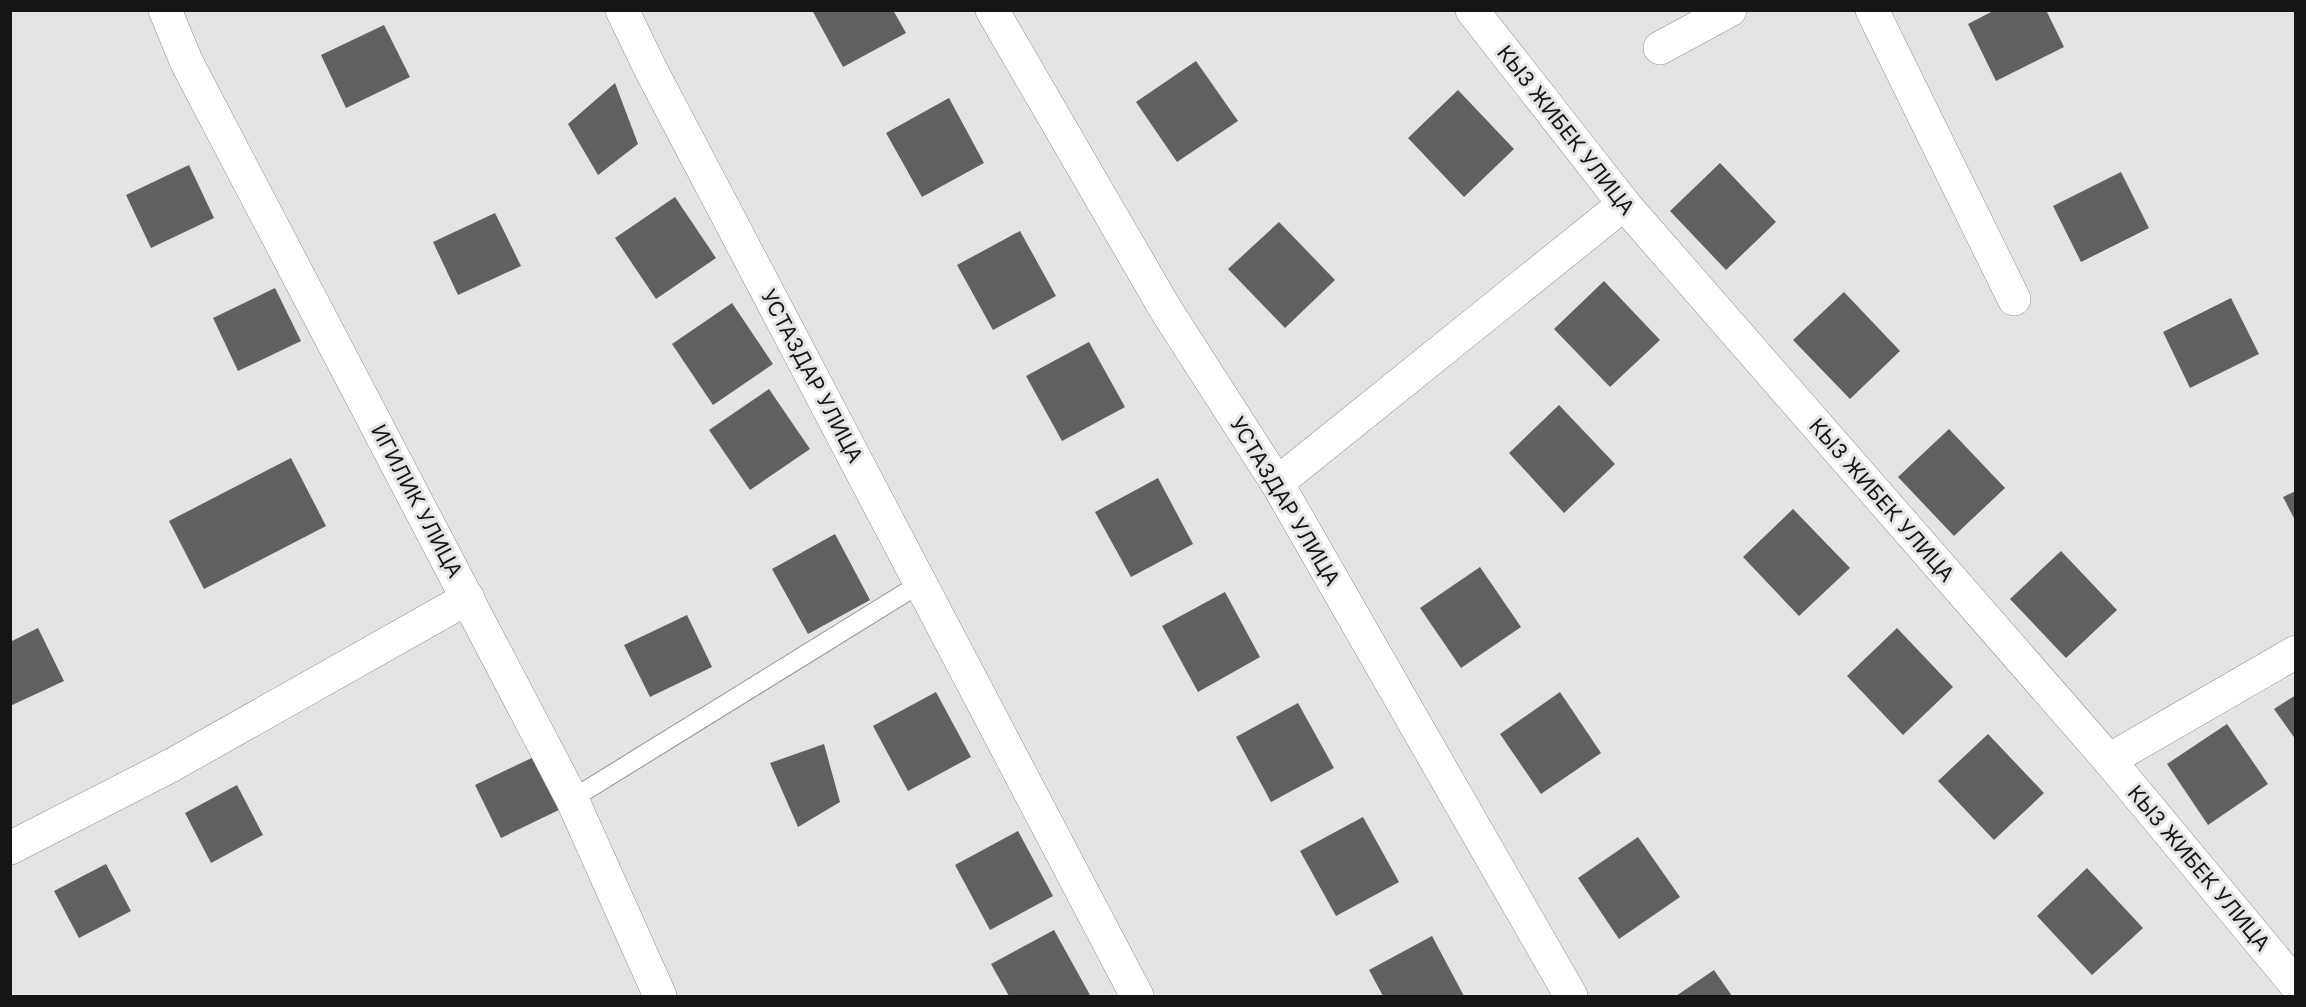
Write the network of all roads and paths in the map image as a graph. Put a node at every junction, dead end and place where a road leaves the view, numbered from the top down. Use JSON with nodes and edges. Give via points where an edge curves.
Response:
{"nodes":[{"id":1,"x":165,"y":10,"type":"edge"},
{"id":2,"x":622,"y":10,"type":"edge"},
{"id":3,"x":992,"y":10,"type":"edge"},
{"id":4,"x":1472,"y":10,"type":"edge"},
{"id":5,"x":1730,"y":10,"type":"edge"},
{"id":6,"x":1872,"y":10,"type":"edge"},
{"id":7,"x":1660,"y":48,"type":"dead end"},
{"id":8,"x":1624,"y":204,"type":"junction"},
{"id":9,"x":2014,"y":299,"type":"dead end"},
{"id":10,"x":1277,"y":483,"type":"junction"},
{"id":11,"x":921,"y":584,"type":"junction"},
{"id":12,"x":468,"y":598,"type":"junction"},
{"id":13,"x":2295,"y":652,"type":"edge"},
{"id":14,"x":2109,"y":760,"type":"junction"},
{"id":15,"x":572,"y":799,"type":"junction"},
{"id":16,"x":10,"y":848,"type":"edge"},
{"id":17,"x":2295,"y":985,"type":"edge"},
{"id":18,"x":660,"y":996,"type":"edge"},
{"id":19,"x":1137,"y":996,"type":"edge"},
{"id":20,"x":1571,"y":996,"type":"edge"}],
"edges":[{"from":1,"to":12,"type":"street","name":"ИГИЛИК УЛИЦА","via":[[187,63]]},
{"from":2,"to":11,"type":"street","name":"УСТАЗДАР УЛИЦА"},
{"from":3,"to":10,"type":"street","name":"УСТАЗДАР УЛИЦА","via":[[1166,310]]},
{"from":4,"to":8,"type":"street","name":"КЫЗ ЖИБЕК УЛИЦА"},
{"from":5,"to":7,"type":"street"},
{"from":6,"to":9,"type":"street"},
{"from":8,"to":10,"type":"street"},
{"from":8,"to":14,"type":"street","name":"КЫЗ ЖИБЕК УЛИЦА"},
{"from":10,"to":20,"type":"street","name":"УСТАЗДАР УЛИЦА"},
{"from":11,"to":15,"type":"lane"},
{"from":11,"to":19,"type":"street","name":"УСТАЗДАР УЛИЦА"},
{"from":12,"to":15,"type":"street","name":"ИГИЛИК УЛИЦА"},
{"from":12,"to":16,"type":"street","via":[[172,765]]},
{"from":13,"to":14,"type":"street"},
{"from":14,"to":17,"type":"street","name":"КЫЗ ЖИБЕК УЛИЦА"},
{"from":15,"to":18,"type":"street","name":"ИГИЛИК УЛИЦА"}]}
